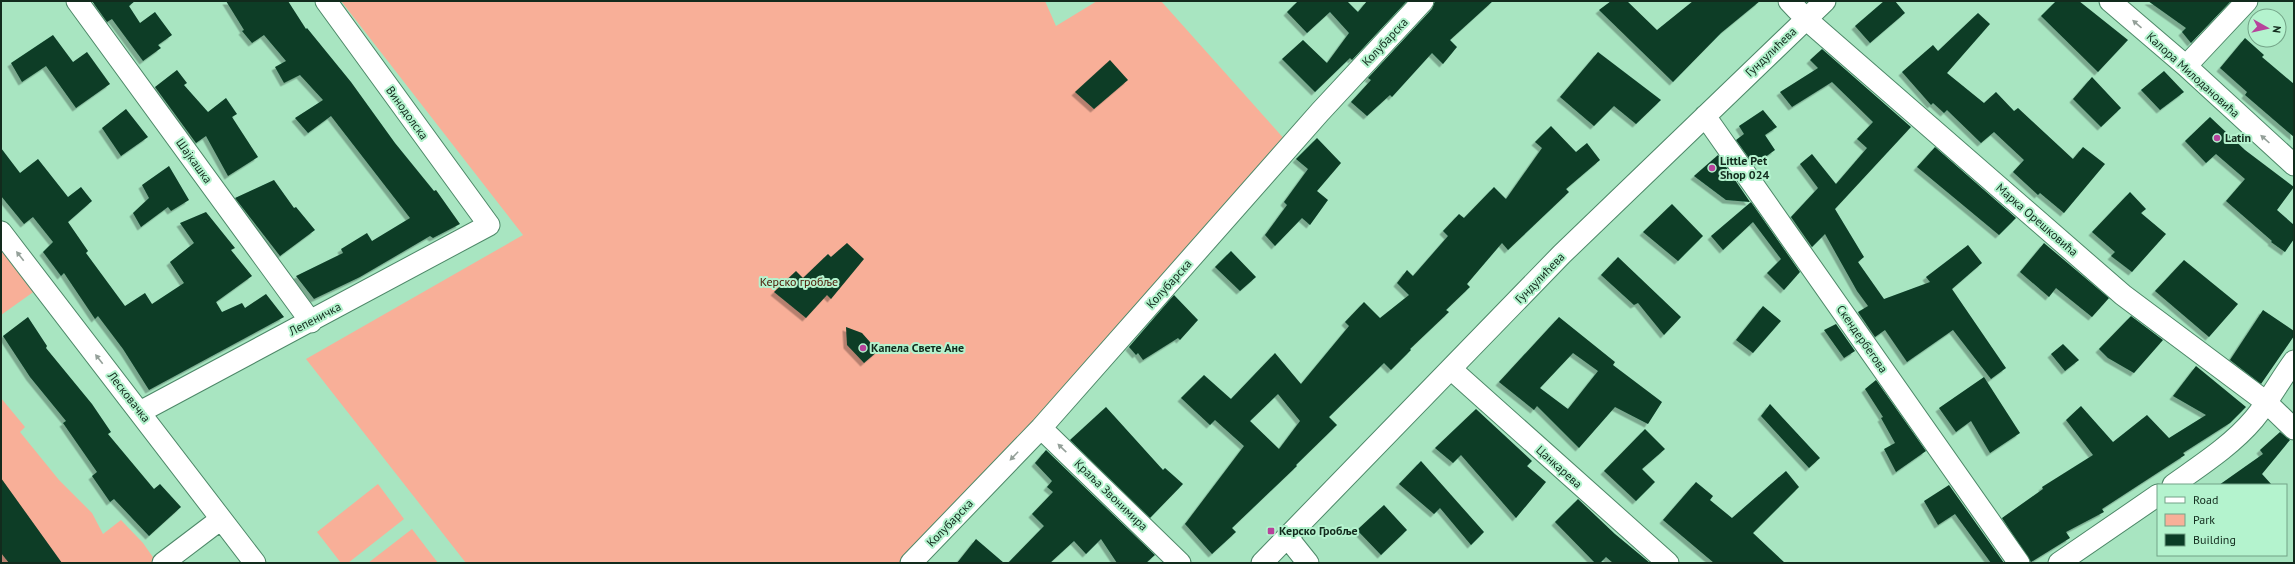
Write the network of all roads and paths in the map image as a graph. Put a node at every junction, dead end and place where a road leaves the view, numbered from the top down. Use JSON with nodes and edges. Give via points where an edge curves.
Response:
{"nodes":[{"id":1,"x":77,"y":1,"type":"edge"},
{"id":2,"x":326,"y":1,"type":"edge"},
{"id":3,"x":1423,"y":1,"type":"edge"},
{"id":4,"x":1789,"y":1,"type":"edge"},
{"id":5,"x":1825,"y":1,"type":"edge"},
{"id":6,"x":2110,"y":1,"type":"edge"},
{"id":7,"x":2247,"y":1,"type":"edge"},
{"id":8,"x":1806,"y":19,"type":"junction"},
{"id":9,"x":2186,"y":66,"type":"junction"},
{"id":10,"x":1705,"y":116,"type":"junction"},
{"id":11,"x":2294,"y":165,"type":"edge"},
{"id":12,"x":489,"y":225,"type":"joint"},
{"id":13,"x":1,"y":232,"type":"edge"},
{"id":14,"x":311,"y":322,"type":"junction"},
{"id":15,"x":2294,"y":361,"type":"edge"},
{"id":16,"x":1451,"y":369,"type":"junction"},
{"id":17,"x":2266,"y":402,"type":"junction"},
{"id":18,"x":140,"y":412,"type":"junction"},
{"id":19,"x":1041,"y":428,"type":"junction"},
{"id":20,"x":2294,"y":429,"type":"edge"},
{"id":21,"x":2174,"y":484,"type":"edge"},
{"id":22,"x":2157,"y":496,"type":"edge"},
{"id":23,"x":221,"y":519,"type":"junction"},
{"id":24,"x":1288,"y":538,"type":"junction"},
{"id":25,"x":163,"y":563,"type":"edge"},
{"id":26,"x":255,"y":563,"type":"edge"},
{"id":27,"x":911,"y":563,"type":"edge"},
{"id":28,"x":1180,"y":563,"type":"edge"},
{"id":29,"x":1262,"y":563,"type":"edge"},
{"id":30,"x":1308,"y":563,"type":"edge"},
{"id":31,"x":1668,"y":563,"type":"edge"},
{"id":32,"x":2019,"y":563,"type":"edge"},
{"id":33,"x":2059,"y":563,"type":"edge"}],
"edges":[{"from":1,"to":14,"type":"street","name":"Шајкашка"},
{"from":2,"to":12,"type":"street","name":"Винодолска"},
{"from":3,"to":19,"type":"street","name":"Колубарска","via":[[1320,112]]},
{"from":4,"to":8,"type":"street","name":"Марка Орешковића"},
{"from":5,"to":8,"type":"street","name":"Гундулићева"},
{"from":9,"to":6,"type":"street","name":"Калора Милодановића","one_way":true},
{"from":7,"to":9,"type":"street"},
{"from":8,"to":10,"type":"street","name":"Гундулићева"},
{"from":8,"to":17,"type":"street","name":"Марка Орешковића","via":[[2123,295]]},
{"from":11,"to":9,"type":"street","name":"Калора Милодановића","one_way":true},
{"from":10,"to":16,"type":"street","name":"Гундулићева","via":[[1562,254]]},
{"from":10,"to":32,"type":"street","name":"Скендербегова"},
{"from":12,"to":14,"type":"street","name":"Лепеничка"},
{"from":18,"to":13,"type":"street","name":"Лесковачка","one_way":true},
{"from":14,"to":18,"type":"street","name":"Лепеничка"},
{"from":15,"to":17,"type":"street"},
{"from":16,"to":24,"type":"street","name":"Гундулићева"},
{"from":16,"to":31,"type":"street","name":"Цанкарева"},
{"from":17,"to":20,"type":"street","name":"Марка Орешковића"},
{"from":17,"to":21,"type":"street","via":[[2235,439]]},
{"from":18,"to":23,"type":"street","name":"Лесковачка"},
{"from":19,"to":27,"type":"street","name":"Колубарска","one_way":true},
{"from":28,"to":19,"type":"street","name":"Краља Звонимира","one_way":true},
{"from":22,"to":33,"type":"street"},
{"from":23,"to":25,"type":"street"},
{"from":23,"to":26,"type":"street","name":"Лесковачка"},
{"from":24,"to":29,"type":"street","name":"Гундулићева"},
{"from":24,"to":30,"type":"street"}]}
